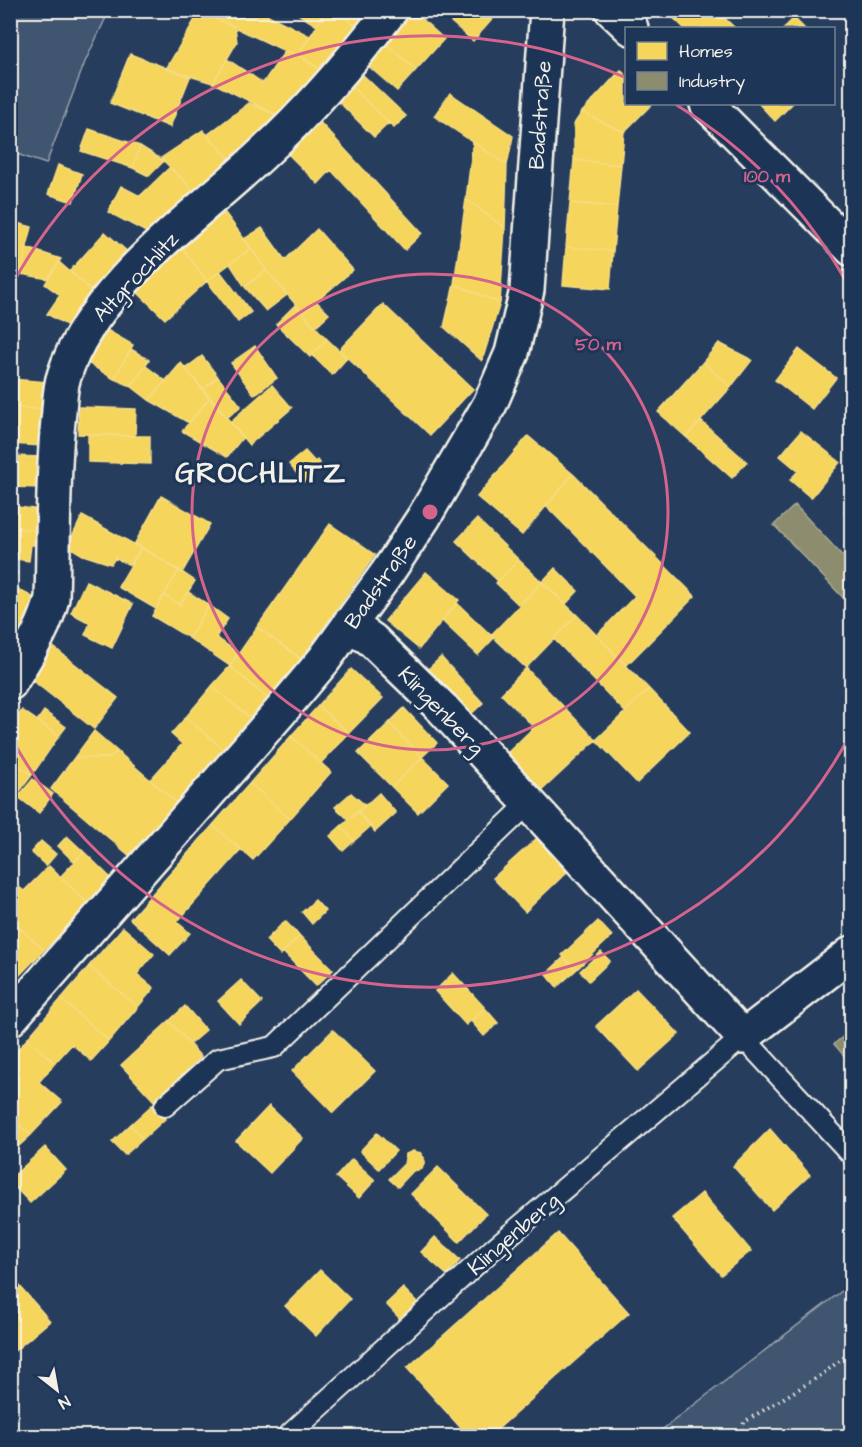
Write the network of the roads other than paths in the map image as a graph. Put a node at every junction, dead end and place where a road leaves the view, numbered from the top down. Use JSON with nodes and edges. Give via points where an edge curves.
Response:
{"nodes":[{"id":1,"x":391,"y":10,"type":"edge"},
{"id":2,"x":547,"y":10,"type":"edge"},
{"id":3,"x":612,"y":10,"type":"edge"},
{"id":4,"x":630,"y":27,"type":"edge"},
{"id":5,"x":708,"y":105,"type":"edge"},
{"id":6,"x":852,"y":249,"type":"edge"},
{"id":7,"x":349,"y":624,"type":"junction"},
{"id":8,"x":10,"y":683,"type":"edge"},
{"id":9,"x":530,"y":802,"type":"junction"},
{"id":10,"x":852,"y":953,"type":"edge"},
{"id":11,"x":10,"y":1019,"type":"edge"},
{"id":12,"x":743,"y":1037,"type":"junction"},
{"id":13,"x":165,"y":1106,"type":"dead end"},
{"id":14,"x":852,"y":1155,"type":"edge"},
{"id":15,"x":288,"y":1437,"type":"edge"}],
"edges":[{"from":1,"to":8,"type":"street","name":"Altgrochlitz","via":[[294,124],[172,234],[114,293],[77,344],[63,379],[56,448],[52,598],[41,630]]},
{"from":2,"to":7,"type":"street","name":"Badstraße","via":[[527,290],[512,352],[490,404],[424,517]]},
{"from":3,"to":4,"type":"street"},
{"from":5,"to":6,"type":"street"},
{"from":7,"to":9,"type":"street","name":"Klingenberg","via":[[372,640],[443,709]]},
{"from":7,"to":11,"type":"street","name":"Badstraße","via":[[280,712]]},
{"from":9,"to":12,"type":"street","name":"Klingenberg"},
{"from":9,"to":13,"type":"lane","via":[[274,1047],[218,1059]]},
{"from":10,"to":12,"type":"street","name":"Klingenberg"},
{"from":12,"to":14,"type":"lane"},
{"from":12,"to":15,"type":"lane","name":"Klingenberg","via":[[493,1249]]}]}
